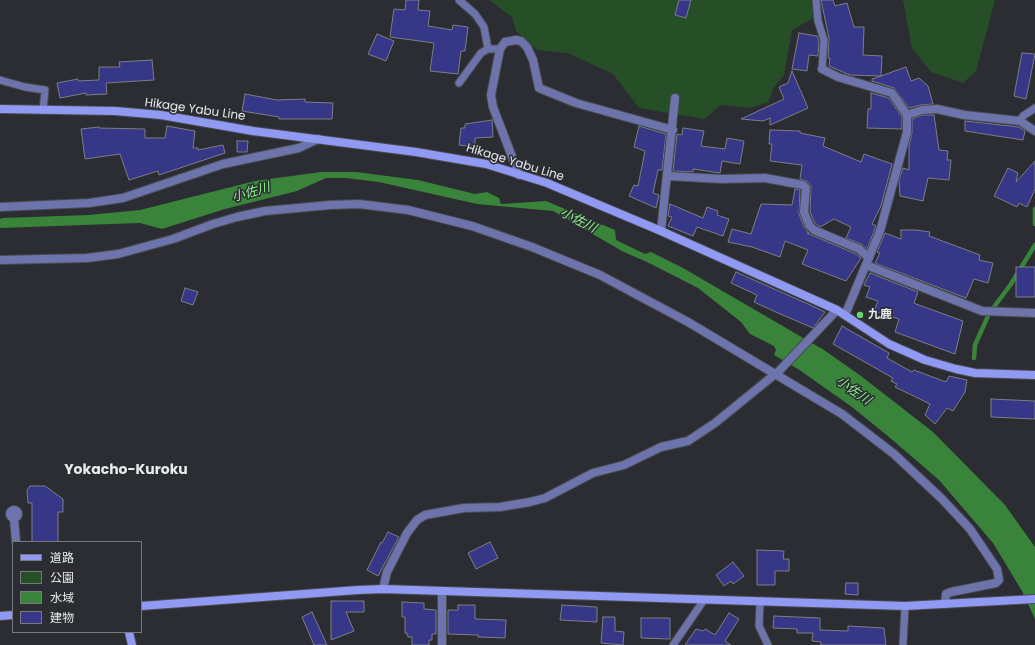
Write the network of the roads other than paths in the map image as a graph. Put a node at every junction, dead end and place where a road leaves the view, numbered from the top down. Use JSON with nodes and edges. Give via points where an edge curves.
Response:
{"nodes":[{"id":1,"x":459,"y":0,"type":"edge"},
{"id":2,"x":816,"y":0,"type":"edge"},
{"id":3,"x":488,"y":48,"type":"junction"},
{"id":4,"x":500,"y":48,"type":"junction"},
{"id":5,"x":822,"y":69,"type":"joint"},
{"id":6,"x":0,"y":80,"type":"edge"},
{"id":7,"x":459,"y":83,"type":"dead end"},
{"id":8,"x":676,"y":98,"type":"dead end"},
{"id":9,"x":0,"y":108,"type":"edge"},
{"id":10,"x":1035,"y":108,"type":"edge"},
{"id":11,"x":43,"y":110,"type":"junction"},
{"id":12,"x":907,"y":115,"type":"junction"},
{"id":13,"x":1020,"y":121,"type":"junction"},
{"id":14,"x":672,"y":130,"type":"junction"},
{"id":15,"x":1035,"y":131,"type":"edge"},
{"id":16,"x":318,"y":139,"type":"junction"},
{"id":17,"x":518,"y":175,"type":"junction"},
{"id":18,"x":668,"y":176,"type":"junction"},
{"id":19,"x":0,"y":207,"type":"edge"},
{"id":20,"x":662,"y":231,"type":"junction"},
{"id":21,"x":0,"y":260,"type":"edge"},
{"id":22,"x":868,"y":261,"type":"junction"},
{"id":23,"x":837,"y":310,"type":"junction"},
{"id":24,"x":1035,"y":313,"type":"edge"},
{"id":25,"x":845,"y":315,"type":"junction"},
{"id":26,"x":778,"y":373,"type":"junction"},
{"id":27,"x":1035,"y":375,"type":"edge"},
{"id":28,"x":14,"y":518,"type":"dead end"},
{"id":29,"x":16,"y":541,"type":"edge"},
{"id":30,"x":383,"y":589,"type":"junction"},
{"id":31,"x":442,"y":591,"type":"junction"},
{"id":32,"x":1035,"y":599,"type":"edge"},
{"id":33,"x":704,"y":600,"type":"junction"},
{"id":34,"x":760,"y":602,"type":"junction"},
{"id":35,"x":945,"y":604,"type":"junction"},
{"id":36,"x":142,"y":606,"type":"edge"},
{"id":37,"x":904,"y":606,"type":"junction"},
{"id":38,"x":12,"y":615,"type":"edge"},
{"id":39,"x":0,"y":616,"type":"edge"},
{"id":40,"x":130,"y":633,"type":"edge"},
{"id":41,"x":132,"y":645,"type":"edge"},
{"id":42,"x":442,"y":645,"type":"edge"},
{"id":43,"x":673,"y":645,"type":"edge"},
{"id":44,"x":768,"y":645,"type":"edge"},
{"id":45,"x":903,"y":645,"type":"edge"}],
"edges":[{"from":1,"to":3,"type":"lane","via":[[484,26]]},
{"from":2,"to":5,"type":"lane","via":[[818,21],[824,40]]},
{"from":3,"to":4,"type":"lane"},
{"from":3,"to":7,"type":"lane","via":[[481,53]]},
{"from":4,"to":14,"type":"street","via":[[505,42],[516,40],[527,47],[540,88],[576,103]]},
{"from":4,"to":17,"type":"street","via":[[491,95]]},
{"from":5,"to":12,"type":"street","via":[[838,77],[892,93]]},
{"from":6,"to":11,"type":"lane","via":[[45,90]]},
{"from":8,"to":14,"type":"street"},
{"from":9,"to":11,"type":"main road","name":"Hikage Yabu Line"},
{"from":10,"to":13,"type":"lane"},
{"from":11,"to":16,"type":"main road","name":"Hikage Yabu Line","via":[[115,111],[160,115]]},
{"from":12,"to":13,"type":"street","via":[[937,109],[964,115]]},
{"from":12,"to":22,"type":"street","via":[[907,132],[880,231]]},
{"from":13,"to":15,"type":"street"},
{"from":14,"to":18,"type":"street"},
{"from":16,"to":17,"type":"main road","name":"Hikage Yabu Line","via":[[459,158]]},
{"from":16,"to":19,"type":"street","via":[[299,148],[217,166],[123,198],[89,203]]},
{"from":17,"to":20,"type":"main road","name":"Hikage Yabu Line","via":[[547,183]]},
{"from":18,"to":20,"type":"street"},
{"from":18,"to":22,"type":"street","via":[[765,178],[803,185],[806,188],[804,212],[808,225],[859,249]]},
{"from":20,"to":23,"type":"main road","name":"Hikage Yabu Line"},
{"from":21,"to":26,"type":"street","via":[[87,258],[118,254],[213,224],[265,211],[359,204],[408,210],[472,226],[569,261],[688,322]]},
{"from":22,"to":24,"type":"street","via":[[982,311]]},
{"from":22,"to":25,"type":"street"},
{"from":23,"to":25,"type":"main road","name":"Hikage Yabu Line"},
{"from":23,"to":26,"type":"street"},
{"from":25,"to":27,"type":"main road","name":"Hikage Yabu Line","via":[[889,344],[925,360],[976,373]]},
{"from":26,"to":30,"type":"street","via":[[688,441],[661,447],[624,465],[593,473],[545,498],[500,507],[442,511],[425,516],[407,533],[387,572]]},
{"from":26,"to":35,"type":"street","via":[[842,414],[894,454],[970,529],[997,570],[999,580],[996,583],[946,594]]},
{"from":28,"to":29,"type":"street"},
{"from":30,"to":31,"type":"main road"},
{"from":30,"to":36,"type":"main road"},
{"from":31,"to":33,"type":"main road"},
{"from":31,"to":42,"type":"street"},
{"from":32,"to":35,"type":"main road"},
{"from":33,"to":34,"type":"main road"},
{"from":33,"to":43,"type":"lane"},
{"from":34,"to":37,"type":"main road"},
{"from":34,"to":44,"type":"lane","via":[[759,626]]},
{"from":35,"to":37,"type":"main road"},
{"from":37,"to":45,"type":"lane"},
{"from":38,"to":39,"type":"main road"},
{"from":40,"to":41,"type":"main road"}]}
